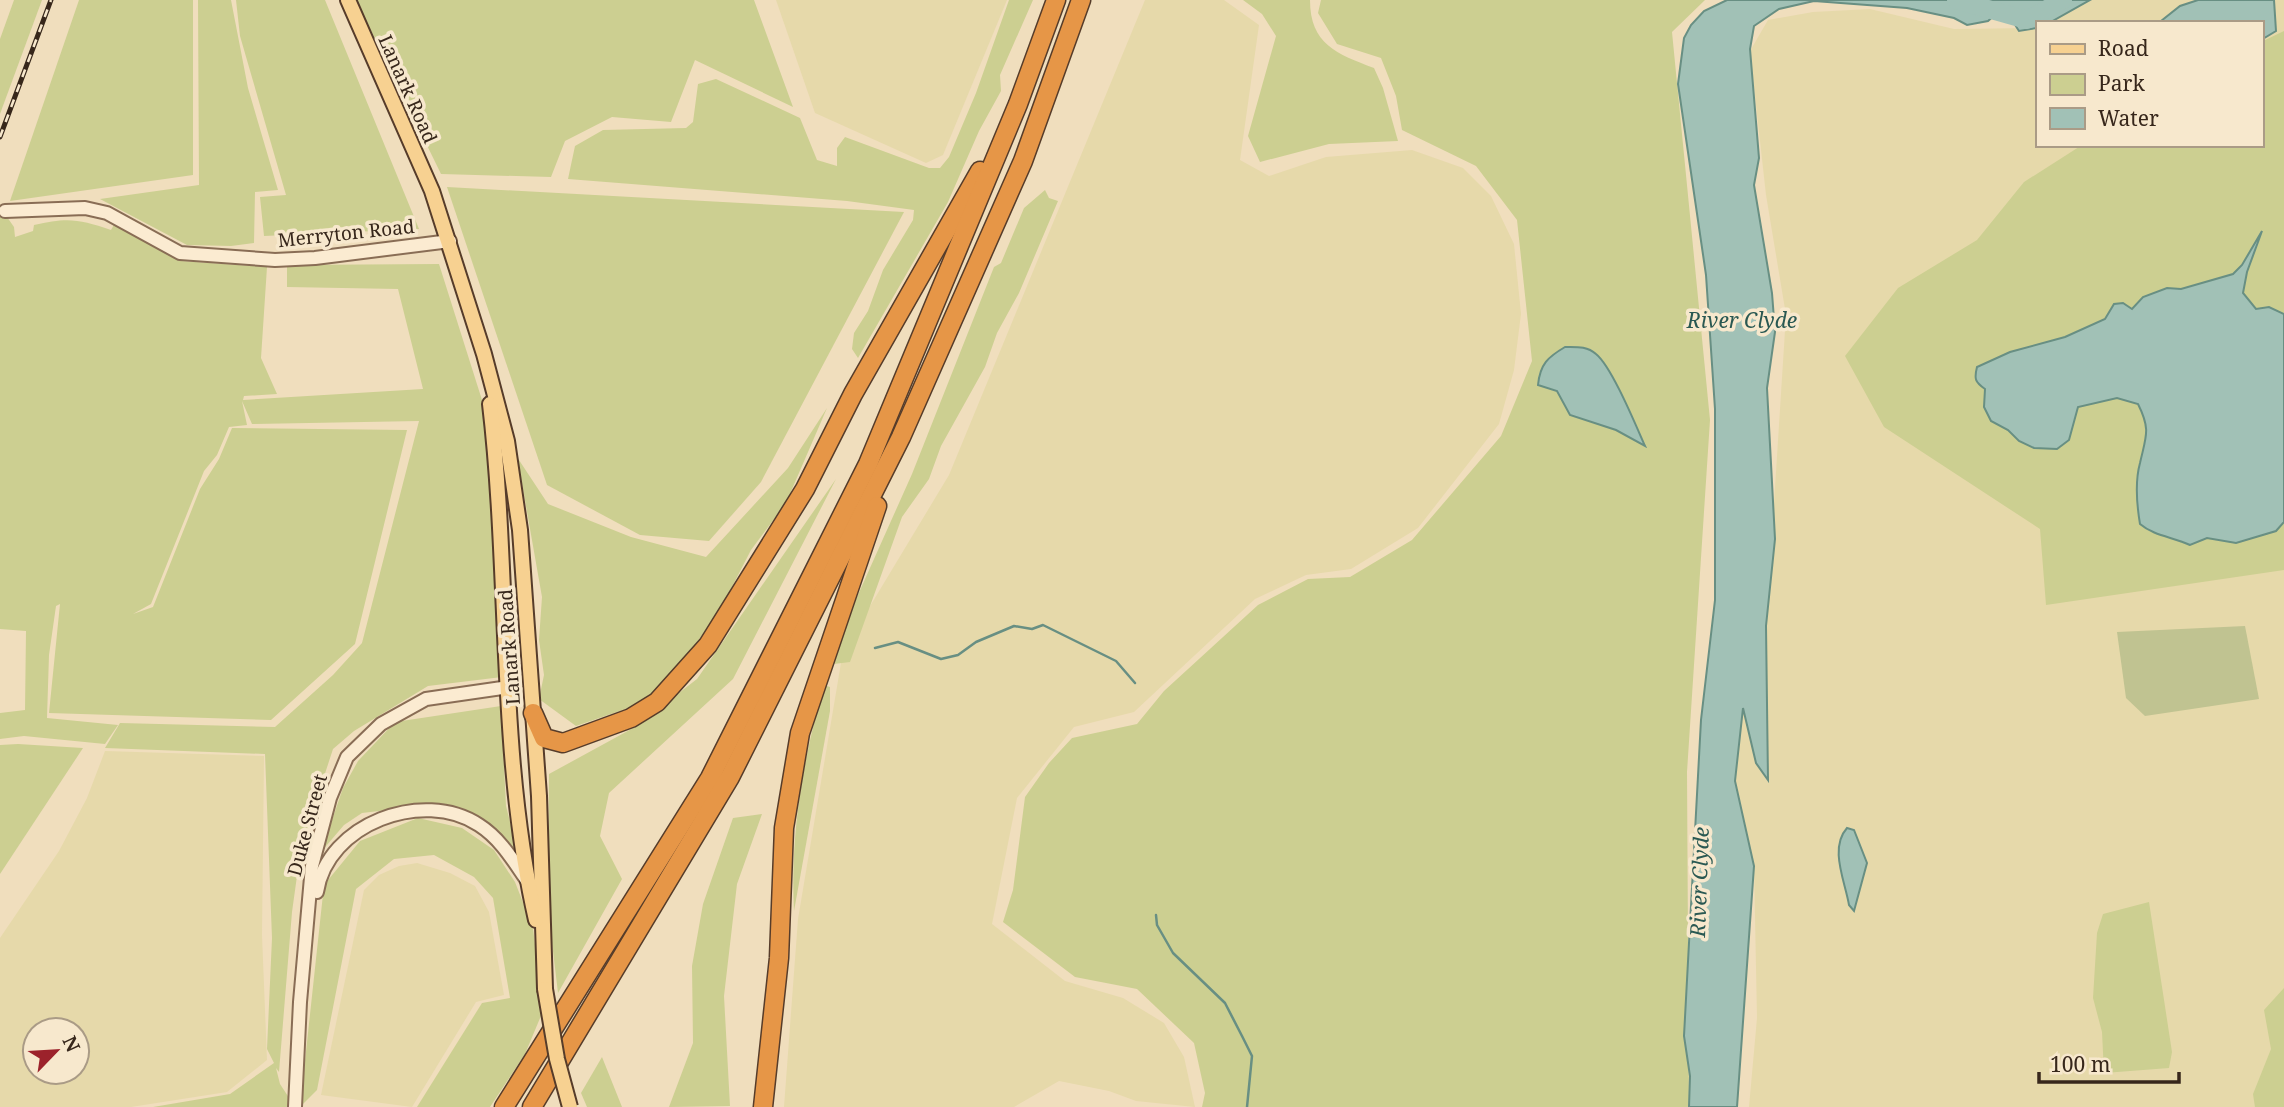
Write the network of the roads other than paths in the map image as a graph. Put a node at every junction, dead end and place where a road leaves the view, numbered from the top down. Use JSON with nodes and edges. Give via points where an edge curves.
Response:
{"nodes":[{"id":1,"x":348,"y":0,"type":"edge"},
{"id":2,"x":1056,"y":0,"type":"edge"},
{"id":3,"x":1081,"y":0,"type":"edge"},
{"id":4,"x":1018,"y":104,"type":"junction"},
{"id":5,"x":5,"y":211,"type":"dead end"},
{"id":6,"x":450,"y":241,"type":"junction"},
{"id":7,"x":484,"y":354,"type":"junction"},
{"id":8,"x":901,"y":437,"type":"junction"},
{"id":9,"x":509,"y":687,"type":"junction"},
{"id":10,"x":532,"y":706,"type":"junction"},
{"id":11,"x":563,"y":743,"type":"junction"},
{"id":12,"x":536,"y":752,"type":"junction"},
{"id":13,"x":526,"y":862,"type":"junction"},
{"id":14,"x":528,"y":883,"type":"junction"},
{"id":15,"x":541,"y":942,"type":"junction"},
{"id":16,"x":300,"y":1002,"type":"junction"},
{"id":17,"x":295,"y":1107,"type":"edge"},
{"id":18,"x":504,"y":1107,"type":"edge"},
{"id":19,"x":532,"y":1107,"type":"edge"},
{"id":20,"x":570,"y":1107,"type":"edge"},
{"id":21,"x":763,"y":1107,"type":"edge"}],
"edges":[{"from":1,"to":6,"type":"main road","name":"Lanark Road"},
{"from":2,"to":4,"type":"highway"},
{"from":3,"to":8,"type":"highway","via":[[1023,161]]},
{"from":4,"to":11,"type":"highway","via":[[853,394],[805,489],[708,645],[657,702],[617,725]]},
{"from":4,"to":18,"type":"highway","via":[[868,464],[710,778]]},
{"from":5,"to":6,"type":"street","name":"Merryton Road","via":[[85,208],[107,214],[180,253],[262,259],[315,258]]},
{"from":6,"to":7,"type":"main road","name":"Lanark Road"},
{"from":7,"to":9,"type":"main road","name":"Lanark Road","via":[[494,438]]},
{"from":7,"to":10,"type":"main road","name":"Lanark Road","via":[[507,441],[520,530]]},
{"from":8,"to":19,"type":"highway","via":[[730,777]]},
{"from":8,"to":21,"type":"highway","via":[[800,733],[784,828],[779,958]]},
{"from":9,"to":10,"type":"main road"},
{"from":9,"to":13,"type":"main road","name":"Lanark Road"},
{"from":9,"to":16,"type":"street","name":"Duke Street","via":[[426,699],[381,724],[347,757],[330,798],[312,866]]},
{"from":10,"to":11,"type":"highway","via":[[544,738]]},
{"from":10,"to":12,"type":"main road","name":"Lanark Road"},
{"from":11,"to":12,"type":"highway"},
{"from":12,"to":13,"type":"main road","via":[[523,762]]},
{"from":12,"to":15,"type":"main road","name":"Lanark Road"},
{"from":13,"to":14,"type":"main road","name":"Lanark Road"},
{"from":14,"to":15,"type":"main road","name":"Lanark Road"},
{"from":14,"to":16,"type":"street","name":"Duke Street","via":[[506,849],[479,824],[444,813],[402,812],[359,829],[340,844],[318,879]]},
{"from":15,"to":20,"type":"main road","name":"Lanark Road","bridge":true,"via":[[556,1059]]},
{"from":16,"to":17,"type":"street","name":"Duke Street"}]}
